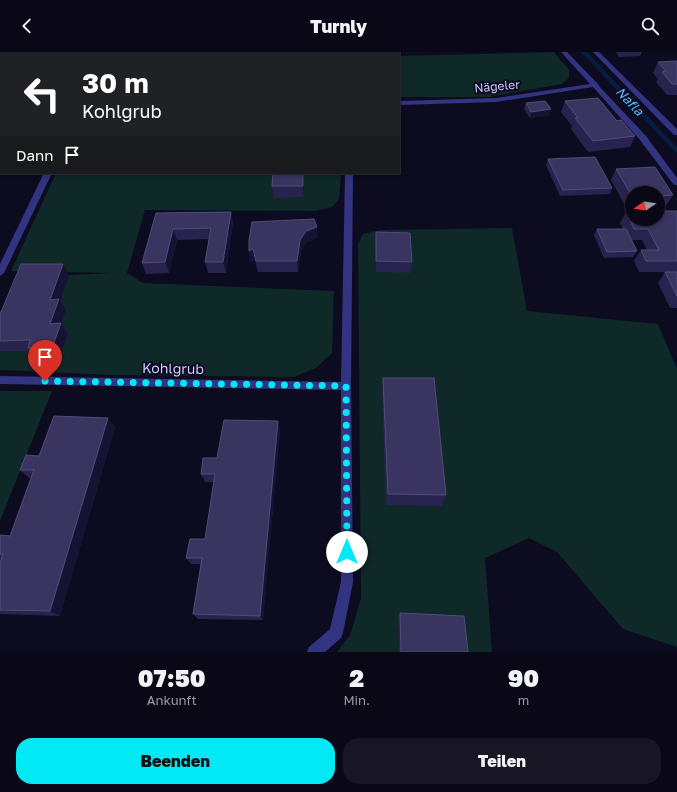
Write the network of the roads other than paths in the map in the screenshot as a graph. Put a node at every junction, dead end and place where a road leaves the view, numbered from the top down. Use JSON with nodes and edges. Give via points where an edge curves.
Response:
{"nodes":[{"id":1,"x":564,"y":52,"type":"edge"},
{"id":2,"x":596,"y":52,"type":"edge"},
{"id":3,"x":596,"y":85,"type":"junction"},
{"id":4,"x":400,"y":103,"type":"edge"},
{"id":5,"x":677,"y":133,"type":"edge"},
{"id":6,"x":48,"y":174,"type":"edge"},
{"id":7,"x":349,"y":174,"type":"edge"},
{"id":8,"x":677,"y":183,"type":"edge"},
{"id":9,"x":0,"y":273,"type":"edge"},
{"id":10,"x":0,"y":380,"type":"edge"},
{"id":11,"x":346,"y":386,"type":"junction"},
{"id":12,"x":314,"y":652,"type":"edge"}],
"edges":[{"from":1,"to":3,"type":"street"},
{"from":2,"to":5,"type":"street"},
{"from":3,"to":4,"type":"street","name":"Nägeler","via":[[496,100]]},
{"from":3,"to":8,"type":"street","via":[[643,138]]},
{"from":6,"to":9,"type":"street"},
{"from":7,"to":11,"type":"street"},
{"from":10,"to":11,"type":"street","name":"Kohlgrub"},
{"from":11,"to":12,"type":"street","via":[[347,582],[336,633]]}]}
